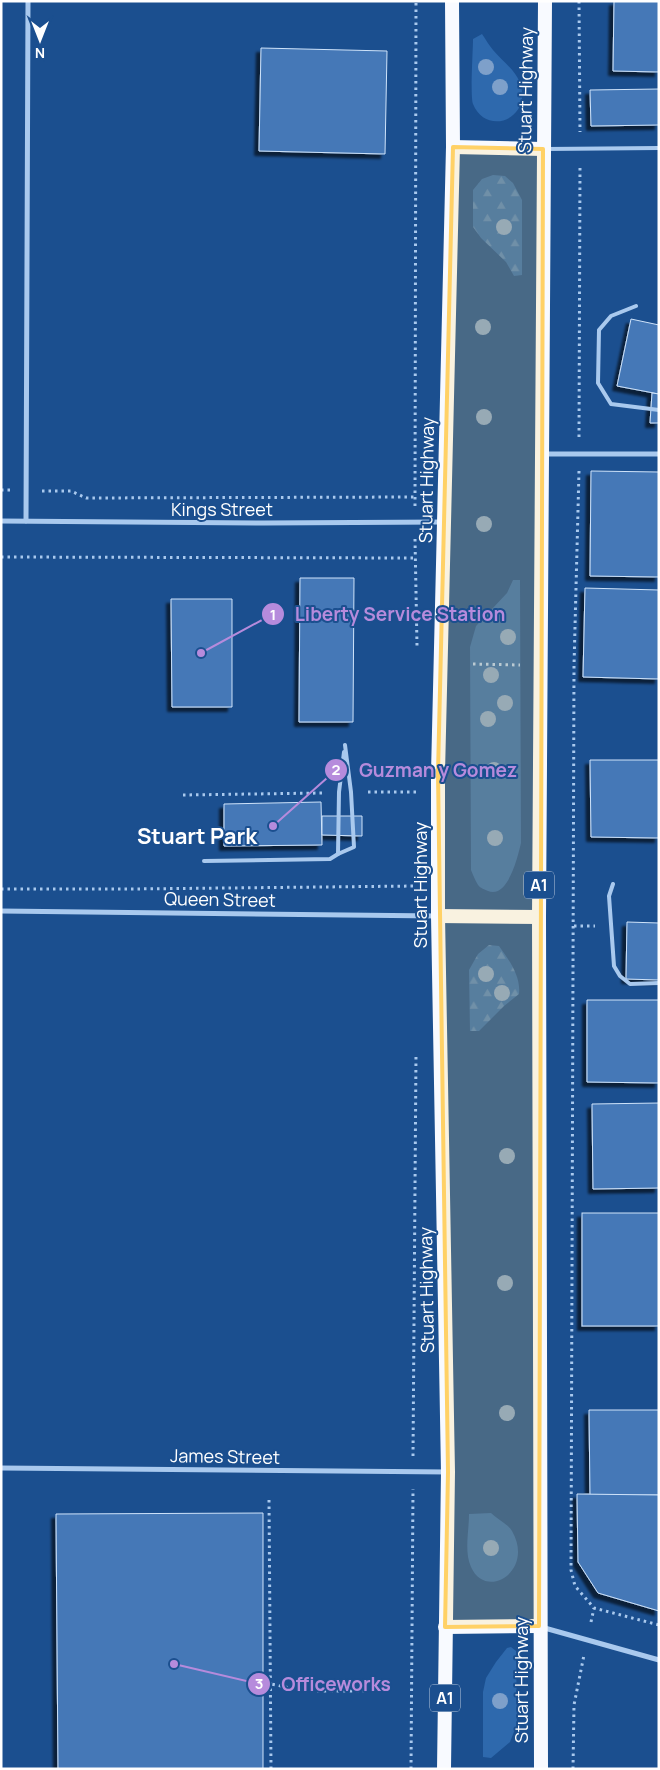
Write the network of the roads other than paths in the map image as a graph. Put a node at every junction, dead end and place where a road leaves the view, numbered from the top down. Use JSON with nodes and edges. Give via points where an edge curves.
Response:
{"nodes":[{"id":1,"x":28,"y":1,"type":"edge"},
{"id":2,"x":452,"y":1,"type":"edge"},
{"id":3,"x":545,"y":1,"type":"edge"},
{"id":4,"x":453,"y":147,"type":"junction"},
{"id":5,"x":659,"y":148,"type":"edge"},
{"id":6,"x":543,"y":149,"type":"junction"},
{"id":7,"x":636,"y":306,"type":"dead end"},
{"id":8,"x":659,"y":410,"type":"edge"},
{"id":9,"x":543,"y":454,"type":"junction"},
{"id":10,"x":659,"y":454,"type":"edge"},
{"id":11,"x":1,"y":521,"type":"edge"},
{"id":12,"x":26,"y":521,"type":"junction"},
{"id":13,"x":443,"y":522,"type":"junction"},
{"id":14,"x":338,"y":854,"type":"junction"},
{"id":15,"x":204,"y":861,"type":"dead end"},
{"id":16,"x":613,"y":884,"type":"dead end"},
{"id":17,"x":1,"y":911,"type":"edge"},
{"id":18,"x":438,"y":916,"type":"junction"},
{"id":19,"x":539,"y":916,"type":"junction"},
{"id":20,"x":659,"y":984,"type":"edge"},
{"id":21,"x":1,"y":1468,"type":"edge"},
{"id":22,"x":448,"y":1472,"type":"junction"},
{"id":23,"x":539,"y":1626,"type":"junction"},
{"id":24,"x":445,"y":1627,"type":"junction"},
{"id":25,"x":659,"y":1660,"type":"edge"},
{"id":26,"x":444,"y":1769,"type":"edge"},
{"id":27,"x":540,"y":1769,"type":"edge"}],
"edges":[{"from":1,"to":12,"type":"street"},
{"from":2,"to":4,"type":"highway","name":"Stuart Highway","number":"A1"},
{"from":3,"to":6,"type":"highway","name":"Stuart Highway","number":"A1"},
{"from":4,"to":6,"type":"highway"},
{"from":4,"to":13,"type":"highway","name":"Stuart Highway","number":"A1"},
{"from":5,"to":6,"type":"lane"},
{"from":6,"to":9,"type":"highway","name":"Stuart Highway","number":"A1"},
{"from":7,"to":8,"type":"lane","via":[[611,316],[600,330],[598,383],[611,404]]},
{"from":9,"to":10,"type":"street"},
{"from":9,"to":19,"type":"highway","name":"Stuart Highway","number":"A1"},
{"from":11,"to":12,"type":"street","name":"Kings Street"},
{"from":12,"to":13,"type":"street","name":"Kings Street"},
{"from":13,"to":18,"type":"highway","name":"Stuart Highway","number":"A1"},
{"from":14,"to":14,"type":"lane","via":[[339,792],[345,745],[354,847]]},
{"from":14,"to":15,"type":"lane","via":[[330,859]]},
{"from":16,"to":20,"type":"lane","via":[[609,896],[614,966],[630,984]]},
{"from":17,"to":18,"type":"street","name":"Queen Street"},
{"from":18,"to":19,"type":"highway"},
{"from":18,"to":22,"type":"highway","name":"Stuart Highway","number":"A1"},
{"from":19,"to":23,"type":"highway","name":"Stuart Highway","number":"A1"},
{"from":21,"to":22,"type":"street","name":"James Street"},
{"from":22,"to":24,"type":"highway","name":"Stuart Highway","number":"A1"},
{"from":23,"to":24,"type":"highway"},
{"from":23,"to":25,"type":"street"},
{"from":23,"to":27,"type":"highway","name":"Stuart Highway","number":"A1"},
{"from":24,"to":26,"type":"highway","name":"Stuart Highway","number":"A1"}]}
